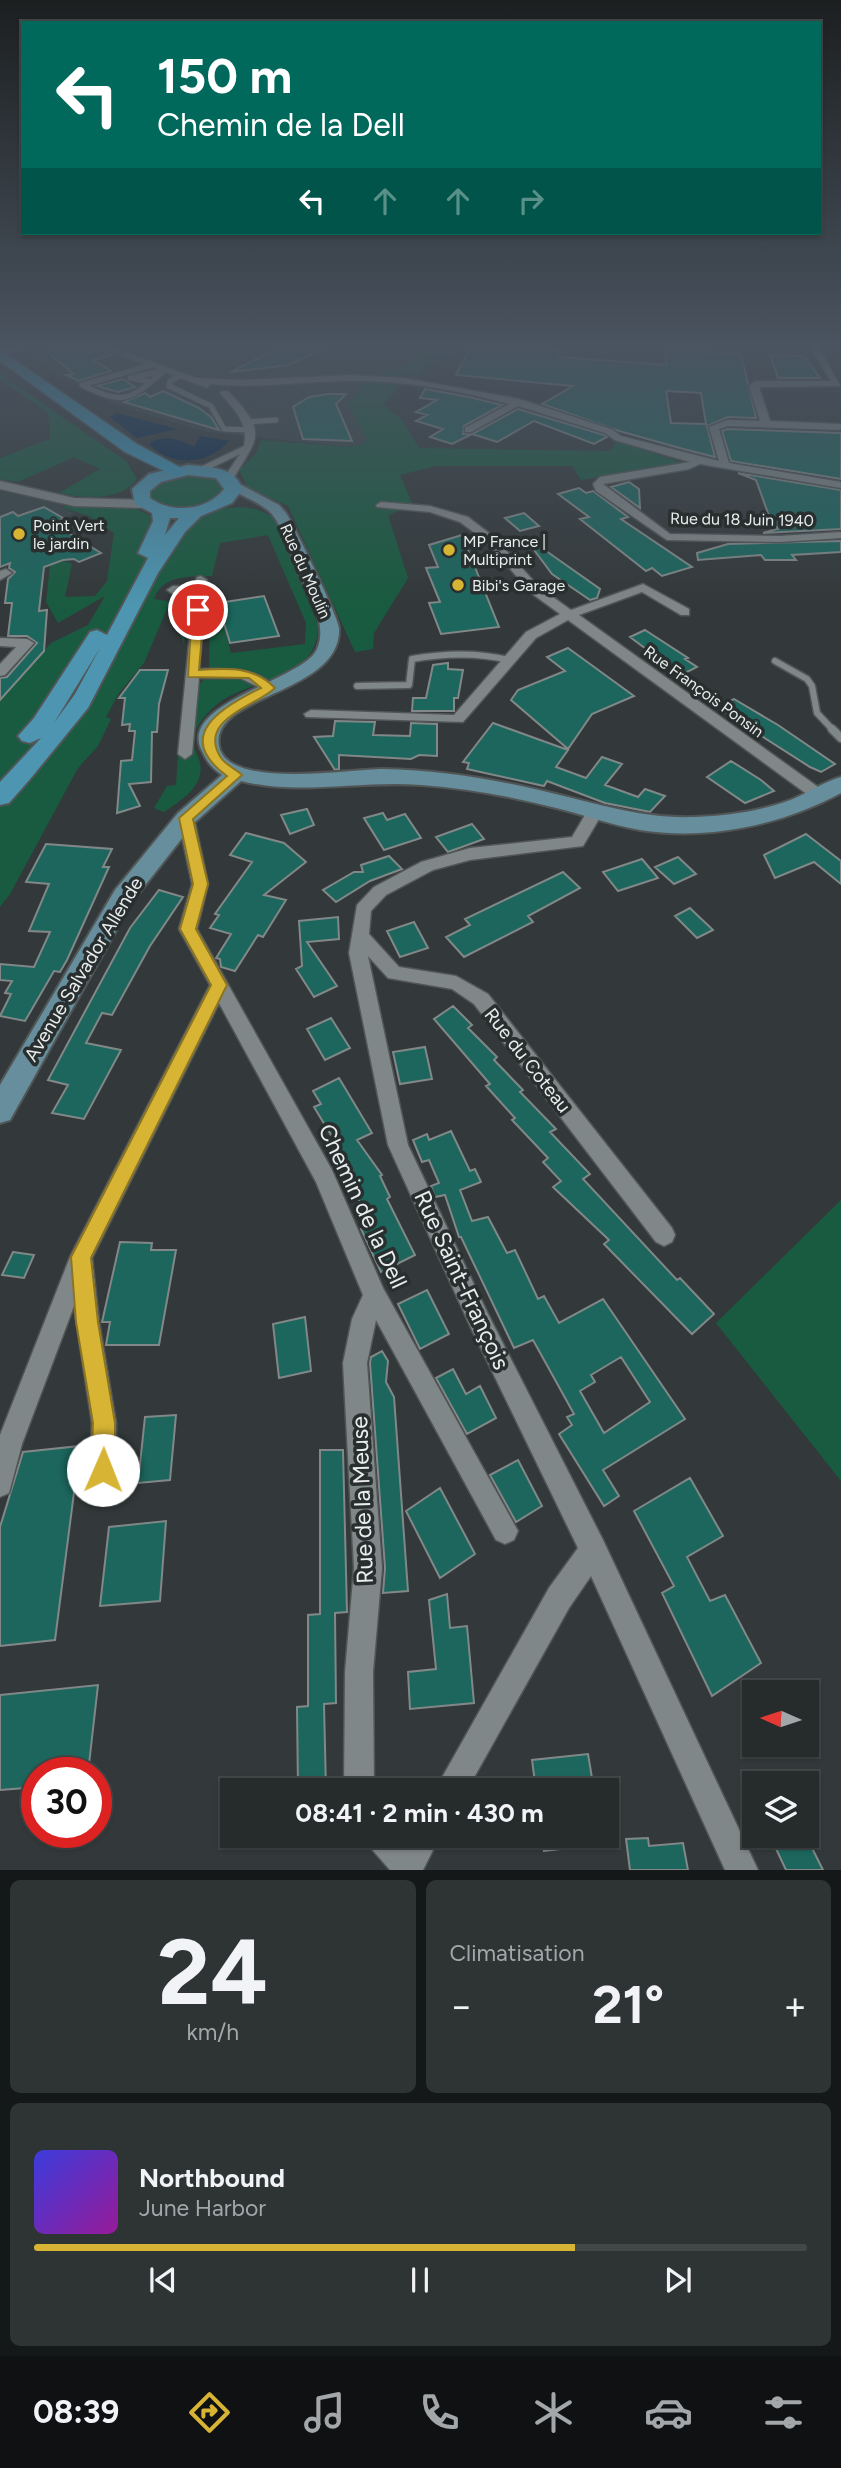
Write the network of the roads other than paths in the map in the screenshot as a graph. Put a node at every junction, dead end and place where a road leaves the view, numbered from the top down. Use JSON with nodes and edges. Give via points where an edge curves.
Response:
{"nodes":[{"id":1,"x":93,"y":431,"type":"edge"},
{"id":2,"x":109,"y":431,"type":"edge"},
{"id":3,"x":248,"y":431,"type":"edge"},
{"id":4,"x":608,"y":431,"type":"edge"},
{"id":5,"x":715,"y":431,"type":"edge"},
{"id":6,"x":249,"y":445,"type":"junction"},
{"id":7,"x":699,"y":461,"type":"junction"},
{"id":8,"x":725,"y":466,"type":"junction"},
{"id":9,"x":199,"y":470,"type":"junction"},
{"id":10,"x":178,"y":471,"type":"junction"},
{"id":11,"x":230,"y":481,"type":"junction"},
{"id":12,"x":0,"y":485,"type":"edge"},
{"id":13,"x":841,"y":485,"type":"edge"},
{"id":14,"x":148,"y":497,"type":"junction"},
{"id":15,"x":216,"y":505,"type":"junction"},
{"id":16,"x":381,"y":505,"type":"dead end"},
{"id":17,"x":274,"y":508,"type":"junction"},
{"id":18,"x":196,"y":511,"type":"junction"},
{"id":19,"x":841,"y":535,"type":"edge"},
{"id":20,"x":173,"y":590,"type":"dead end"},
{"id":21,"x":685,"y":612,"type":"dead end"},
{"id":22,"x":568,"y":615,"type":"junction"},
{"id":23,"x":0,"y":642,"type":"edge"},
{"id":24,"x":509,"y":660,"type":"junction"},
{"id":25,"x":775,"y":661,"type":"dead end"},
{"id":26,"x":0,"y":672,"type":"edge"},
{"id":27,"x":192,"y":674,"type":"junction"},
{"id":28,"x":357,"y":686,"type":"dead end"},
{"id":29,"x":269,"y":688,"type":"junction"},
{"id":30,"x":311,"y":714,"type":"dead end"},
{"id":31,"x":841,"y":738,"type":"edge"},
{"id":32,"x":185,"y":754,"type":"dead end"},
{"id":33,"x":0,"y":769,"type":"edge"},
{"id":34,"x":235,"y":775,"type":"junction"},
{"id":35,"x":841,"y":784,"type":"edge"},
{"id":36,"x":820,"y":796,"type":"junction"},
{"id":37,"x":0,"y":797,"type":"edge"},
{"id":38,"x":594,"y":814,"type":"junction"},
{"id":39,"x":186,"y":818,"type":"junction"},
{"id":40,"x":359,"y":935,"type":"junction"},
{"id":41,"x":219,"y":985,"type":"junction"},
{"id":42,"x":0,"y":1111,"type":"edge"},
{"id":43,"x":664,"y":1235,"type":"dead end"},
{"id":44,"x":81,"y":1257,"type":"junction"},
{"id":45,"x":375,"y":1296,"type":"junction"},
{"id":46,"x":103,"y":1470,"type":"dead end"},
{"id":47,"x":0,"y":1484,"type":"edge"},
{"id":48,"x":505,"y":1531,"type":"dead end"},
{"id":49,"x":593,"y":1550,"type":"junction"},
{"id":50,"x":359,"y":1778,"type":"edge"},
{"id":51,"x":457,"y":1778,"type":"edge"},
{"id":52,"x":392,"y":1848,"type":"edge"},
{"id":53,"x":417,"y":1848,"type":"edge"},
{"id":54,"x":407,"y":1866,"type":"edge"},
{"id":55,"x":742,"y":1870,"type":"edge"}],
"edges":[{"from":1,"to":14,"type":"highway","via":[[133,459],[143,471]]},
{"from":2,"to":10,"type":"highway"},
{"from":3,"to":6,"type":"street"},
{"from":4,"to":7,"type":"street"},
{"from":5,"to":8,"type":"street"},
{"from":6,"to":9,"type":"street"},
{"from":6,"to":11,"type":"street"},
{"from":7,"to":8,"type":"street"},
{"from":7,"to":19,"type":"street","name":"Rue du 18 Juin 1940","via":[[598,484],[667,537]]},
{"from":8,"to":13,"type":"street"},
{"from":9,"to":10,"type":"main road"},
{"from":9,"to":11,"type":"main road"},
{"from":10,"to":14,"type":"main road"},
{"from":11,"to":15,"type":"main road","via":[[229,496]]},
{"from":11,"to":17,"type":"main road","name":"Rue du Moulin"},
{"from":12,"to":14,"type":"street","via":[[97,504]]},
{"from":14,"to":18,"type":"main road"},
{"from":14,"to":33,"type":"main road","via":[[162,521],[156,537],[43,722]]},
{"from":15,"to":17,"type":"main road","name":"Rue du Moulin"},
{"from":15,"to":18,"type":"main road"},
{"from":16,"to":22,"type":"street","name":"Rue François Ponsin","via":[[430,509],[464,518],[487,533],[526,581]]},
{"from":17,"to":29,"type":"main road","name":"Rue du Moulin","via":[[330,624],[329,641],[321,657],[303,673]]},
{"from":18,"to":37,"type":"main road","via":[[171,537],[85,695]]},
{"from":20,"to":27,"type":"street","via":[[200,584]]},
{"from":21,"to":22,"type":"street","via":[[643,587]]},
{"from":22,"to":24,"type":"street","via":[[531,635]]},
{"from":22,"to":36,"type":"street","name":"Rue François Ponsin"},
{"from":23,"to":26,"type":"street","via":[[27,643]]},
{"from":24,"to":28,"type":"lane","via":[[477,652],[448,652],[412,659],[409,685]]},
{"from":24,"to":30,"type":"street","via":[[458,719]]},
{"from":25,"to":31,"type":"lane","via":[[807,679],[817,713]]},
{"from":27,"to":29,"type":"street","via":[[252,675]]},
{"from":27,"to":32,"type":"street"},
{"from":29,"to":34,"type":"main road","name":"Rue du Moulin","via":[[229,709],[213,725],[208,744],[216,762]]},
{"from":34,"to":38,"type":"main road","via":[[270,781],[360,775],[433,777],[544,797]]},
{"from":34,"to":39,"type":"main road","name":"Avenue Salvador Allende"},
{"from":35,"to":36,"type":"main road"},
{"from":36,"to":38,"type":"main road","via":[[775,815],[723,824],[660,825]]},
{"from":38,"to":40,"type":"street","name":"Rue Saint-François","via":[[578,842],[470,854],[427,866],[380,891],[363,909]]},
{"from":39,"to":41,"type":"street","name":"Chemin de la Dell","via":[[200,884],[188,929]]},
{"from":39,"to":42,"type":"main road","name":"Avenue Salvador Allende","via":[[123,896]]},
{"from":40,"to":43,"type":"street","name":"Rue du Coteau","via":[[394,973],[456,984],[481,999]]},
{"from":40,"to":49,"type":"street","name":"Rue Saint-François","via":[[358,953],[398,1145]]},
{"from":41,"to":44,"type":"street"},
{"from":41,"to":45,"type":"street","name":"Chemin de la Dell","via":[[325,1177]]},
{"from":44,"to":46,"type":"street","via":[[104,1423]]},
{"from":44,"to":47,"type":"street","via":[[9,1444]]},
{"from":45,"to":48,"type":"street","name":"Chemin de la Dell"},
{"from":45,"to":50,"type":"street","name":"Rue de la Meuse","via":[[364,1319],[355,1363],[368,1568],[359,1672]]},
{"from":49,"to":51,"type":"street","via":[[559,1598]]},
{"from":49,"to":55,"type":"street","name":"Rue Saint-François"},
{"from":52,"to":54,"type":"street"},
{"from":53,"to":54,"type":"street"}]}
